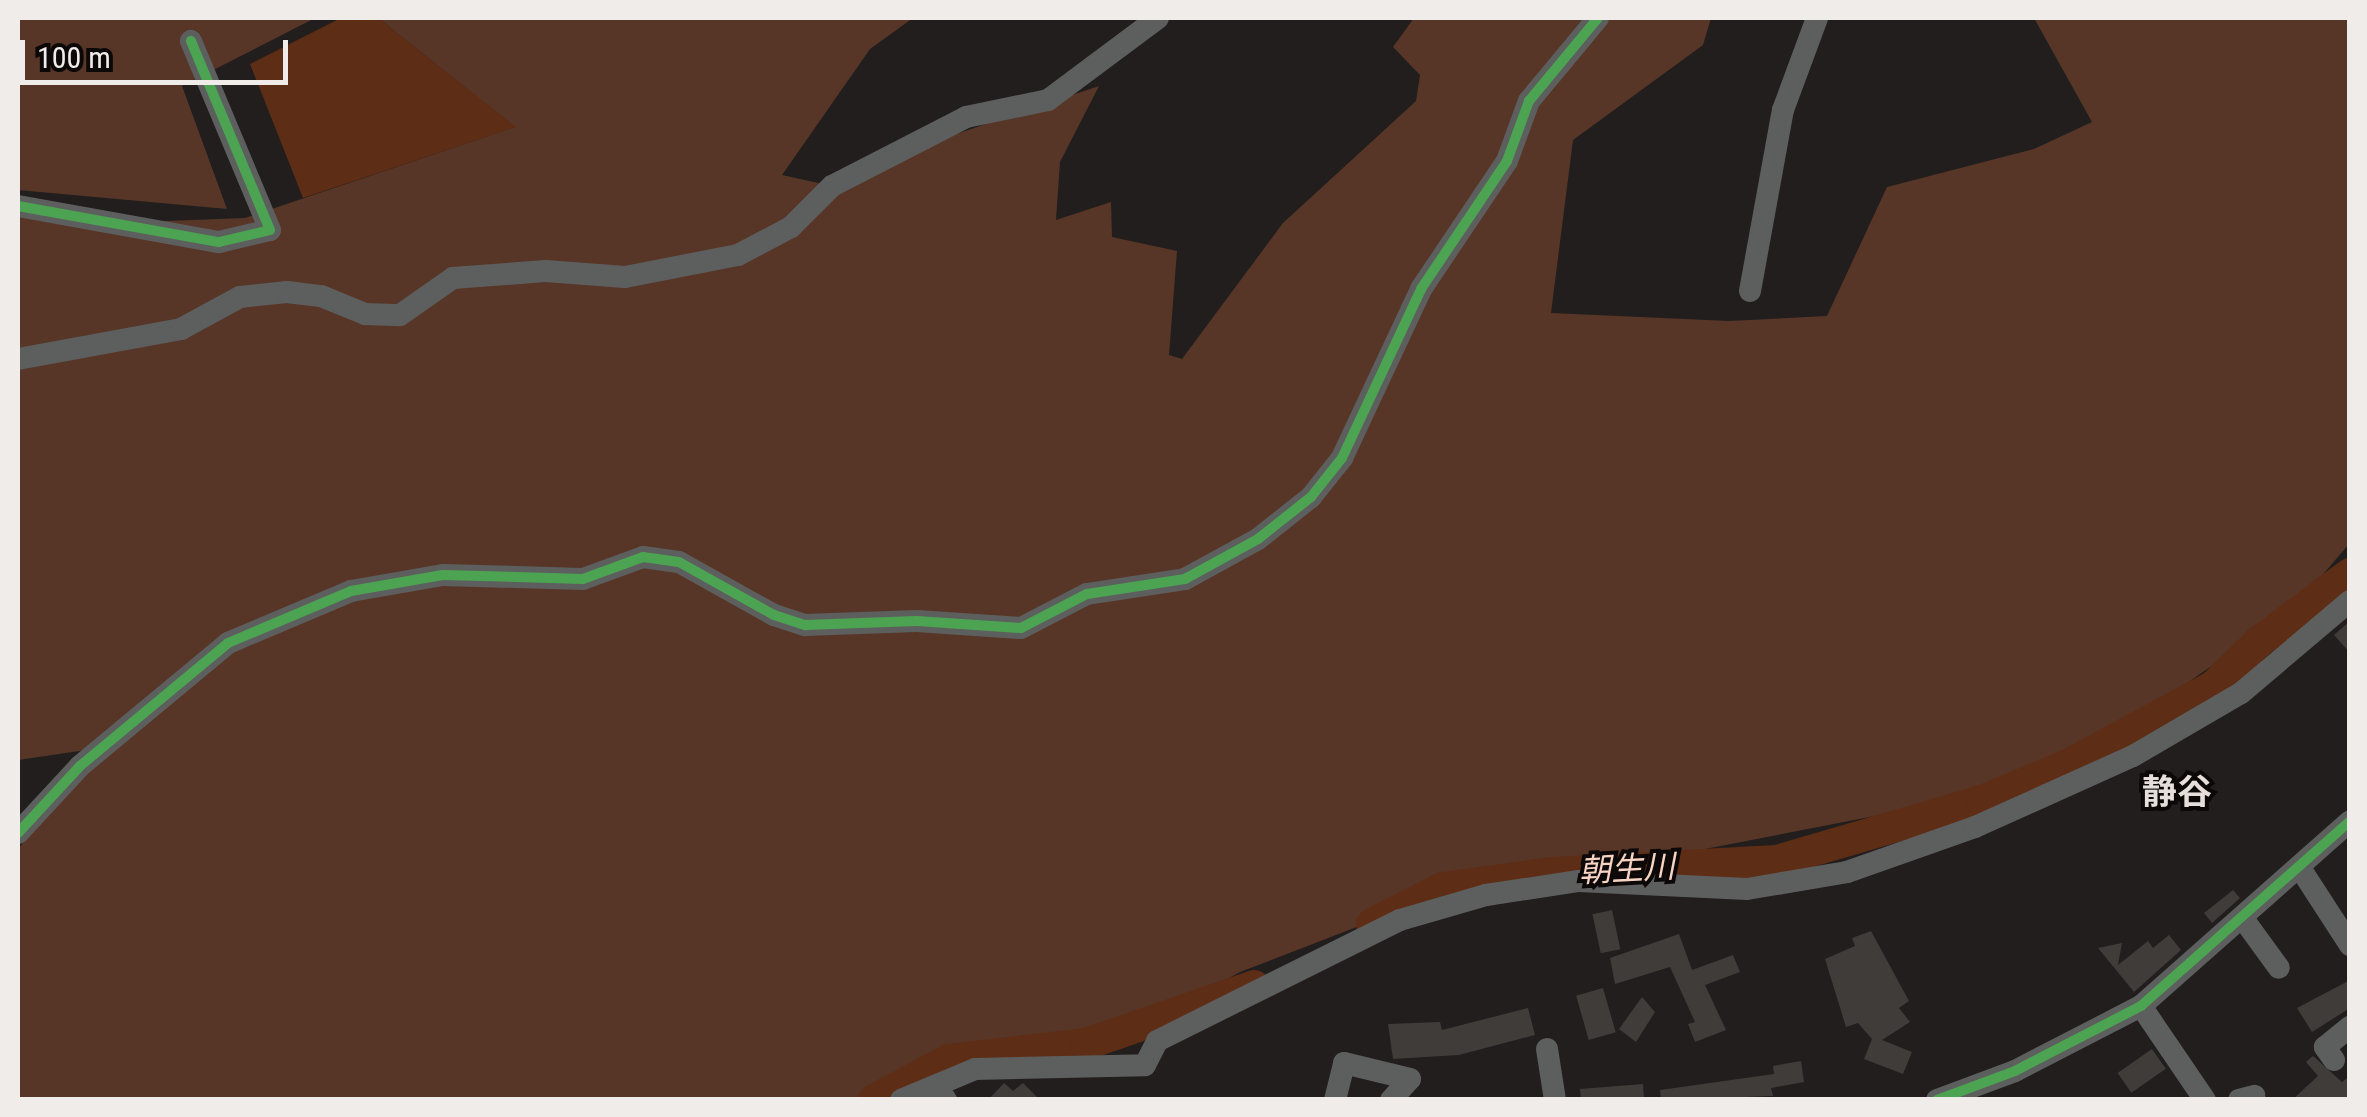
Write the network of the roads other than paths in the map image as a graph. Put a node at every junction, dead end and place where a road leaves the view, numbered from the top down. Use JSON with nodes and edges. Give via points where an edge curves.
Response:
{"nodes":[{"id":1,"x":1158,"y":18,"type":"edge"},
{"id":2,"x":1598,"y":18,"type":"edge"},
{"id":3,"x":1817,"y":18,"type":"edge"},
{"id":4,"x":191,"y":41,"type":"dead end"},
{"id":5,"x":18,"y":206,"type":"edge"},
{"id":6,"x":1750,"y":291,"type":"dead end"},
{"id":7,"x":18,"y":360,"type":"edge"},
{"id":8,"x":2350,"y":601,"type":"edge"},
{"id":9,"x":2350,"y":821,"type":"edge"},
{"id":10,"x":18,"y":832,"type":"edge"},
{"id":11,"x":2300,"y":868,"type":"junction"},
{"id":12,"x":2244,"y":920,"type":"junction"},
{"id":13,"x":2350,"y":945,"type":"edge"},
{"id":14,"x":2278,"y":968,"type":"dead end"},
{"id":15,"x":2141,"y":1006,"type":"junction"},
{"id":16,"x":2350,"y":1027,"type":"edge"},
{"id":17,"x":1547,"y":1049,"type":"dead end"},
{"id":18,"x":2334,"y":1060,"type":"dead end"},
{"id":19,"x":1952,"y":1097,"type":"edge"},
{"id":20,"x":901,"y":1100,"type":"edge"},
{"id":21,"x":1335,"y":1100,"type":"edge"},
{"id":22,"x":1390,"y":1100,"type":"edge"},
{"id":23,"x":1555,"y":1100,"type":"edge"},
{"id":24,"x":2205,"y":1100,"type":"edge"}],
"edges":[{"from":1,"to":7,"type":"street","via":[[1048,100],[966,117],[832,186],[791,227],[724,258],[625,278],[546,271],[453,278],[400,315],[365,314],[321,296],[287,292],[240,297],[181,329]]},
{"from":2,"to":10,"type":"street","via":[[1530,101],[1507,162],[1421,289],[1342,458],[1311,497],[1258,539],[1185,578],[1087,594],[1020,628],[918,621],[804,625],[774,616],[679,562],[643,557],[584,579],[442,575],[351,591],[228,644],[80,766]]},
{"from":3,"to":6,"type":"street","via":[[1783,110]]},
{"from":4,"to":5,"type":"street","via":[[270,230],[219,242]]},
{"from":8,"to":20,"type":"street","via":[[2240,693],[2133,756],[1974,827],[1847,872],[1747,889],[1579,881],[1486,895],[1400,920],[1157,1042],[1145,1065],[975,1069]]},
{"from":9,"to":11,"type":"street"},
{"from":11,"to":12,"type":"street"},
{"from":11,"to":13,"type":"street"},
{"from":12,"to":14,"type":"street"},
{"from":12,"to":15,"type":"street"},
{"from":15,"to":19,"type":"street"},
{"from":15,"to":24,"type":"street"},
{"from":16,"to":18,"type":"street","via":[[2325,1047]]},
{"from":17,"to":23,"type":"street"},
{"from":21,"to":22,"type":"street","via":[[1344,1063],[1410,1079]]}]}
